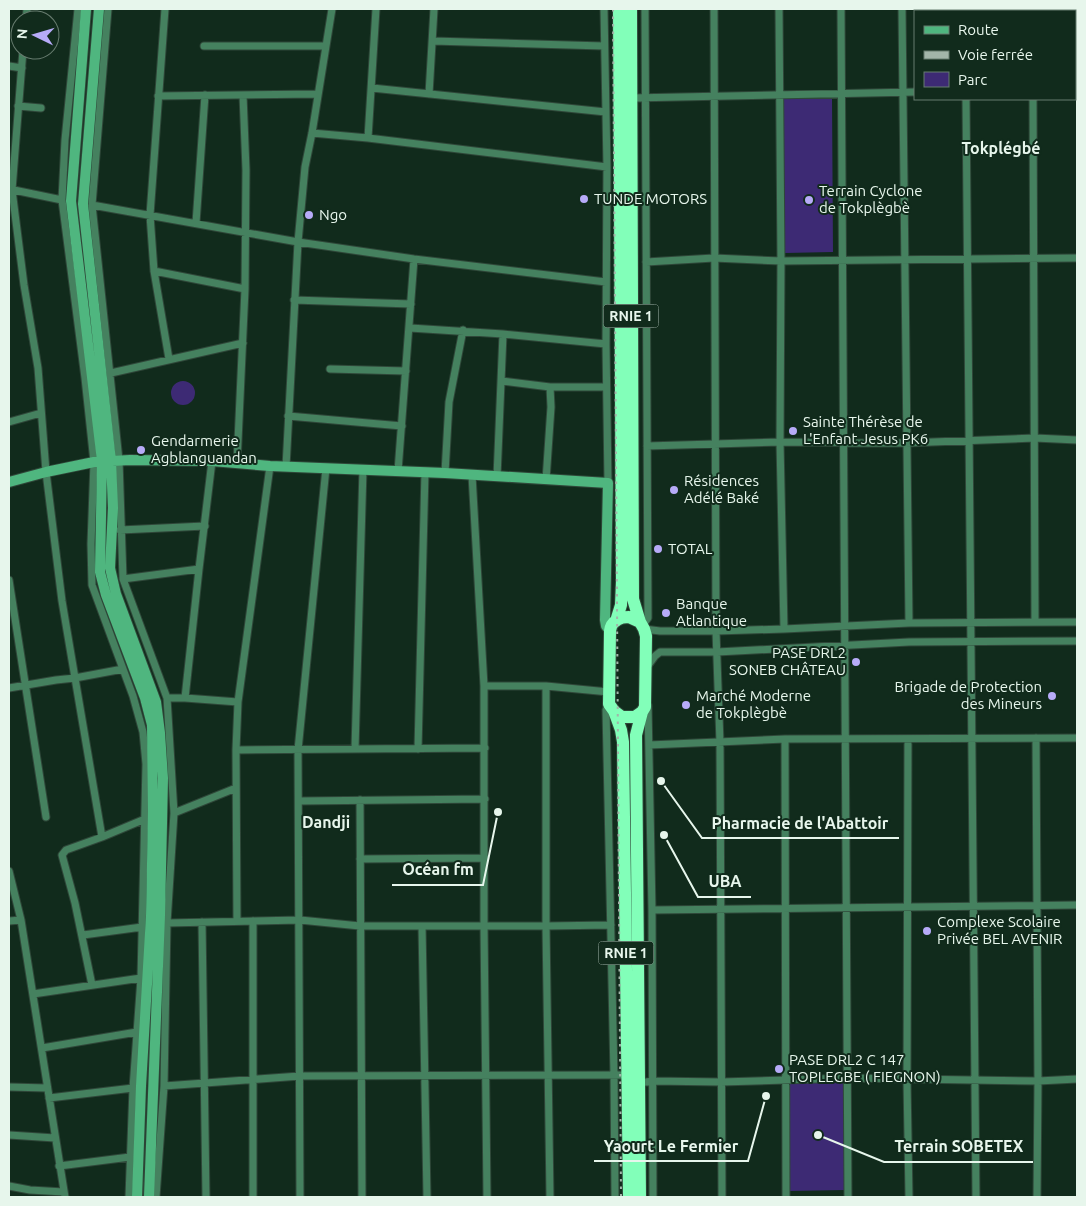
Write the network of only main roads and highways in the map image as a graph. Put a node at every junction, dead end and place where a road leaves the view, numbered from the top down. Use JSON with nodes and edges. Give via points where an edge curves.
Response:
{"nodes":[{"id":1,"x":619,"y":9,"type":"edge"},
{"id":2,"x":631,"y":9,"type":"edge"},
{"id":3,"x":625,"y":97,"type":"junction"},
{"id":4,"x":643,"y":625,"type":"junction"},
{"id":5,"x":613,"y":626,"type":"junction"},
{"id":6,"x":611,"y":702,"type":"junction"},
{"id":7,"x":642,"y":712,"type":"junction"},
{"id":8,"x":629,"y":1197,"type":"edge"},
{"id":9,"x":640,"y":1197,"type":"edge"}],
"edges":[{"from":1,"to":3,"type":"highway","number":"RNIE 1"},
{"from":2,"to":3,"type":"highway","number":"RNIE 1"},
{"from":3,"to":4,"type":"highway","number":"RNIE 1","via":[[633,599]]},
{"from":3,"to":5,"type":"highway","number":"RNIE 1","via":[[622,590],[621,605]]},
{"from":4,"to":5,"type":"highway","via":[[629,617],[619,618]]},
{"from":4,"to":7,"type":"highway","number":"RNIE 1","via":[[646,698]]},
{"from":5,"to":6,"type":"highway","number":"RNIE 1"},
{"from":6,"to":7,"type":"highway","via":[[622,717],[635,717]]},
{"from":6,"to":8,"type":"highway","number":"RNIE 1","via":[[623,742]]},
{"from":7,"to":9,"type":"highway","number":"RNIE 1","via":[[636,735]]}]}
